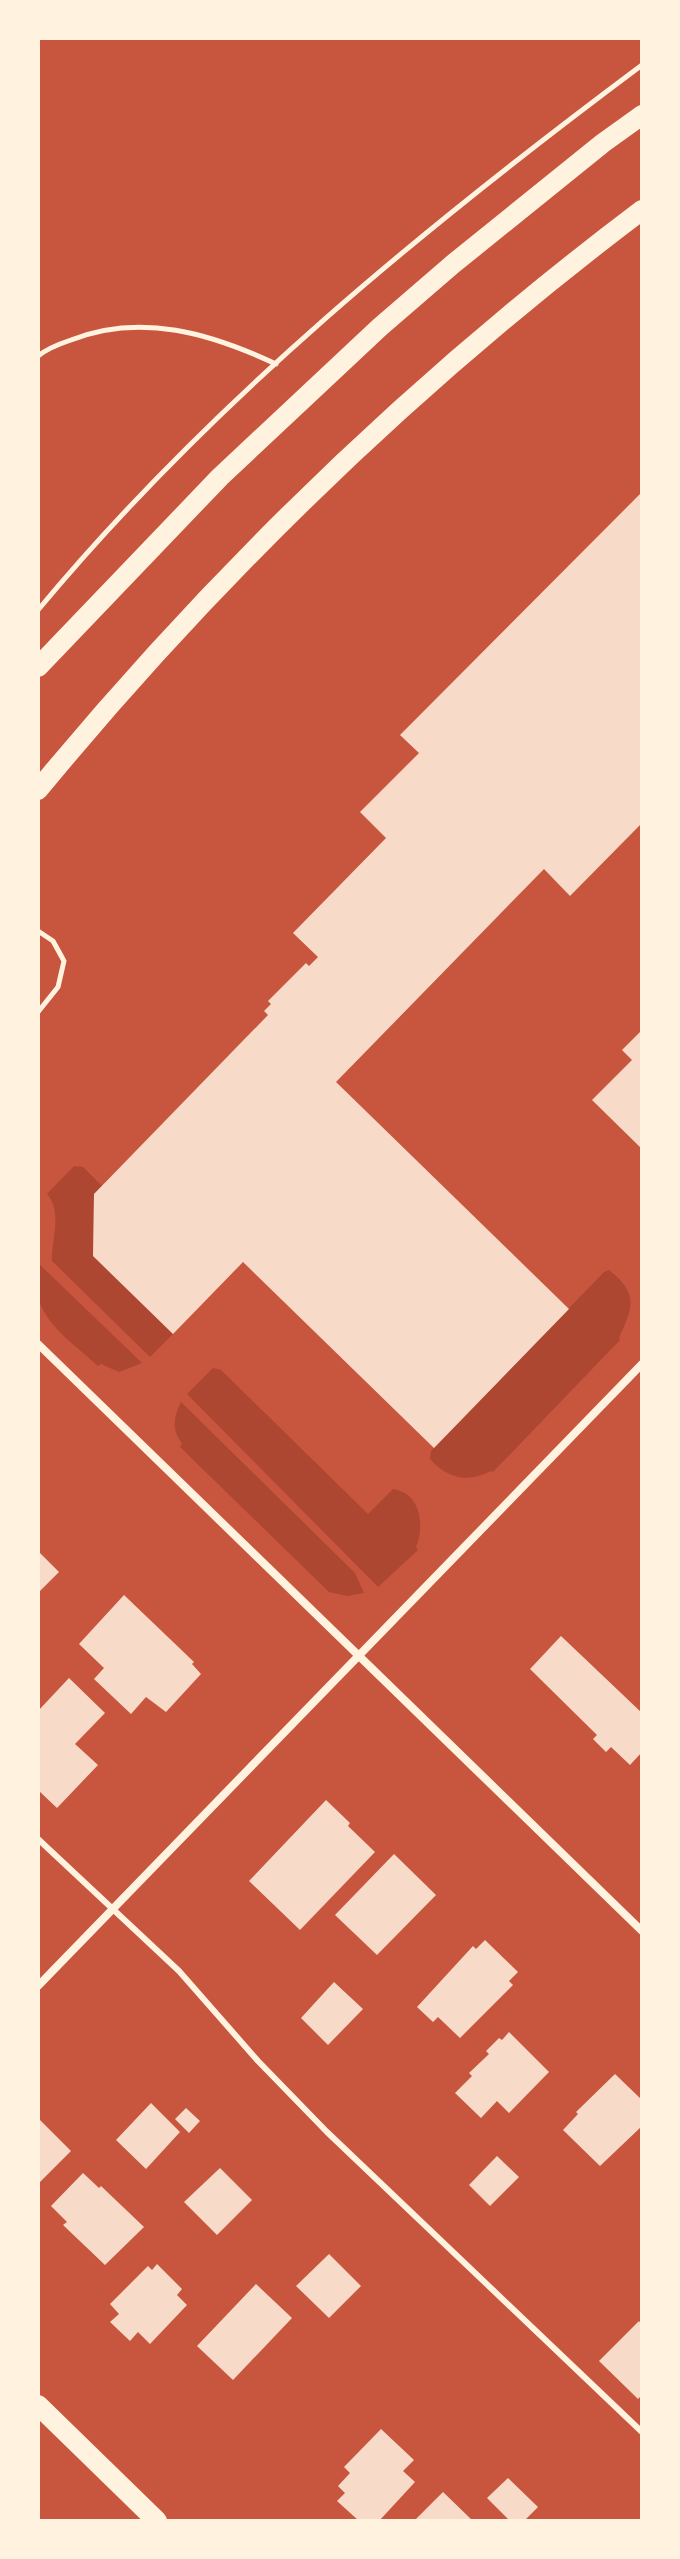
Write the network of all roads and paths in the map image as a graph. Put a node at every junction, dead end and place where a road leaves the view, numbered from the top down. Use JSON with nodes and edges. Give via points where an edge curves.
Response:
{"nodes":[{"id":1,"x":642,"y":65,"type":"edge"},
{"id":2,"x":642,"y":115,"type":"edge"},
{"id":3,"x":642,"y":210,"type":"edge"},
{"id":4,"x":38,"y":356,"type":"edge"},
{"id":5,"x":276,"y":364,"type":"junction"},
{"id":6,"x":38,"y":610,"type":"edge"},
{"id":7,"x":38,"y":667,"type":"edge"},
{"id":8,"x":38,"y":790,"type":"edge"},
{"id":9,"x":38,"y":931,"type":"edge"},
{"id":10,"x":38,"y":1012,"type":"edge"},
{"id":11,"x":38,"y":1344,"type":"edge"},
{"id":12,"x":642,"y":1364,"type":"edge"},
{"id":13,"x":360,"y":1655,"type":"junction"},
{"id":14,"x":38,"y":1839,"type":"edge"},
{"id":15,"x":112,"y":1910,"type":"junction"},
{"id":16,"x":642,"y":1931,"type":"edge"},
{"id":17,"x":38,"y":1986,"type":"edge"},
{"id":18,"x":38,"y":2405,"type":"edge"},
{"id":19,"x":642,"y":2432,"type":"edge"},
{"id":20,"x":157,"y":2521,"type":"edge"}],
"edges":[{"from":1,"to":5,"type":"path","via":[[382,268]]},
{"from":2,"to":7,"type":"main road","via":[[380,327],[220,477]]},
{"from":3,"to":8,"type":"main road","via":[[452,364],[296,507],[171,637]]},
{"from":4,"to":5,"type":"path","via":[[88,333],[164,327],[233,344]]},
{"from":5,"to":6,"type":"path","via":[[171,465]]},
{"from":9,"to":10,"type":"path","via":[[53,941],[64,961],[58,987]]},
{"from":11,"to":13,"type":"street"},
{"from":12,"to":13,"type":"street"},
{"from":13,"to":15,"type":"street"},
{"from":13,"to":16,"type":"street"},
{"from":14,"to":15,"type":"lane"},
{"from":15,"to":17,"type":"street"},
{"from":15,"to":19,"type":"lane","via":[[179,1971],[327,2132]]},
{"from":18,"to":20,"type":"main road"}]}
